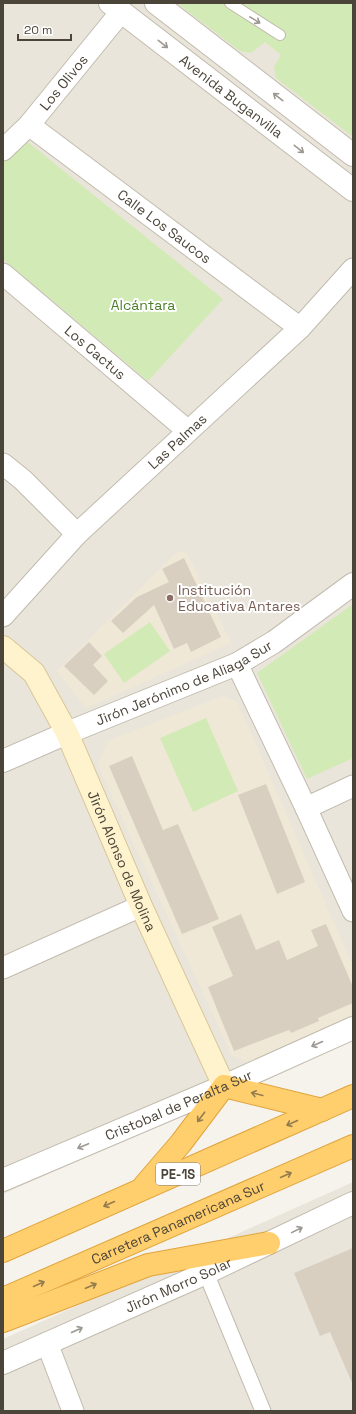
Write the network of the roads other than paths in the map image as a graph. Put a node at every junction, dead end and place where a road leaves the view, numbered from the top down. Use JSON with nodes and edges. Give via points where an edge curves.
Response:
{"nodes":[{"id":1,"x":156,"y":3,"type":"edge"},
{"id":2,"x":230,"y":3,"type":"edge"},
{"id":3,"x":115,"y":7,"type":"edge"},
{"id":4,"x":280,"y":35,"type":"dead end"},
{"id":5,"x":29,"y":125,"type":"junction"},
{"id":6,"x":3,"y":150,"type":"edge"},
{"id":7,"x":353,"y":155,"type":"edge"},
{"id":8,"x":353,"y":190,"type":"edge"},
{"id":9,"x":353,"y":270,"type":"edge"},
{"id":10,"x":3,"y":274,"type":"edge"},
{"id":11,"x":300,"y":328,"type":"junction"},
{"id":12,"x":188,"y":431,"type":"junction"},
{"id":13,"x":3,"y":464,"type":"edge"},
{"id":14,"x":77,"y":534,"type":"junction"},
{"id":15,"x":353,"y":584,"type":"edge"},
{"id":16,"x":3,"y":616,"type":"edge"},
{"id":17,"x":3,"y":646,"type":"edge"},
{"id":18,"x":237,"y":664,"type":"junction"},
{"id":19,"x":67,"y":733,"type":"junction"},
{"id":20,"x":3,"y":761,"type":"edge"},
{"id":21,"x":353,"y":786,"type":"edge"},
{"id":22,"x":306,"y":808,"type":"junction"},
{"id":23,"x":141,"y":906,"type":"junction"},
{"id":24,"x":353,"y":911,"type":"edge"},
{"id":25,"x":3,"y":968,"type":"edge"},
{"id":26,"x":353,"y":1028,"type":"edge"},
{"id":27,"x":224,"y":1086,"type":"junction"},
{"id":28,"x":353,"y":1096,"type":"edge"},
{"id":29,"x":322,"y":1110,"type":"junction"},
{"id":30,"x":353,"y":1146,"type":"edge"},
{"id":31,"x":3,"y":1180,"type":"edge"},
{"id":32,"x":139,"y":1191,"type":"junction"},
{"id":33,"x":353,"y":1203,"type":"edge"},
{"id":34,"x":269,"y":1243,"type":"junction"},
{"id":35,"x":3,"y":1252,"type":"edge"},
{"id":36,"x":206,"y":1272,"type":"junction"},
{"id":37,"x":3,"y":1299,"type":"edge"},
{"id":38,"x":3,"y":1321,"type":"edge"},
{"id":39,"x":47,"y":1343,"type":"junction"},
{"id":40,"x":3,"y":1363,"type":"edge"},
{"id":41,"x":73,"y":1411,"type":"edge"},
{"id":42,"x":263,"y":1411,"type":"edge"}],
"edges":[{"from":7,"to":1,"type":"street","name":"Avenida Buganvilla","one_way":true},
{"from":2,"to":4,"type":"lane","one_way":true},
{"from":3,"to":5,"type":"street","name":"Los Olivos"},
{"from":3,"to":8,"type":"street","name":"Avenida Buganvilla","one_way":true},
{"from":5,"to":6,"type":"street","name":"Los Olivos"},
{"from":5,"to":11,"type":"street","name":"Calle Los Saucos"},
{"from":9,"to":11,"type":"street","name":"Las Palmas"},
{"from":10,"to":12,"type":"street","name":"Los Cactus"},
{"from":11,"to":12,"type":"street","name":"Las Palmas"},
{"from":12,"to":14,"type":"street","name":"Las Palmas"},
{"from":13,"to":14,"type":"street","via":[[23,480]]},
{"from":14,"to":16,"type":"street","name":"Las Palmas"},
{"from":15,"to":18,"type":"street","name":"Jirón Jerónimo de Aliaga Sur","via":[[274,642]]},
{"from":17,"to":19,"type":"main road","name":"Jirón Alonso de Molina","via":[[34,672]]},
{"from":18,"to":19,"type":"street","name":"Jirón Jerónimo de Aliaga Sur"},
{"from":18,"to":22,"type":"street"},
{"from":19,"to":20,"type":"street","name":"Jirón Jerónimo de Aliaga Sur"},
{"from":19,"to":23,"type":"main road","name":"Jirón Alonso de Molina"},
{"from":21,"to":22,"type":"street"},
{"from":22,"to":24,"type":"street"},
{"from":23,"to":25,"type":"street"},
{"from":23,"to":27,"type":"main road","name":"Jirón Alonso de Molina"},
{"from":26,"to":27,"type":"street","name":"Cristobal de Peralta Sur","one_way":true},
{"from":29,"to":27,"type":"highway","one_way":true},
{"from":27,"to":31,"type":"street","name":"Cristobal de Peralta Sur","one_way":true},
{"from":27,"to":32,"type":"highway","one_way":true,"via":[[181,1143]]},
{"from":28,"to":29,"type":"highway","number":"PE-1S"},
{"from":29,"to":32,"type":"highway","number":"PE-1S","one_way":true},
{"from":37,"to":30,"type":"highway","name":"Carretera Panamericana Sur","one_way":true},
{"from":32,"to":35,"type":"highway","number":"PE-1S","one_way":true},
{"from":34,"to":33,"type":"street","name":"Jirón Morro Solar","one_way":true},
{"from":34,"to":36,"type":"street","name":"Jirón Morro Solar"},
{"from":38,"to":34,"type":"highway","one_way":true,"via":[[148,1265]]},
{"from":39,"to":36,"type":"street","name":"Jirón Morro Solar","one_way":true},
{"from":36,"to":42,"type":"street"},
{"from":39,"to":40,"type":"street","name":"Jirón Morro Solar"},
{"from":39,"to":41,"type":"street"}]}
